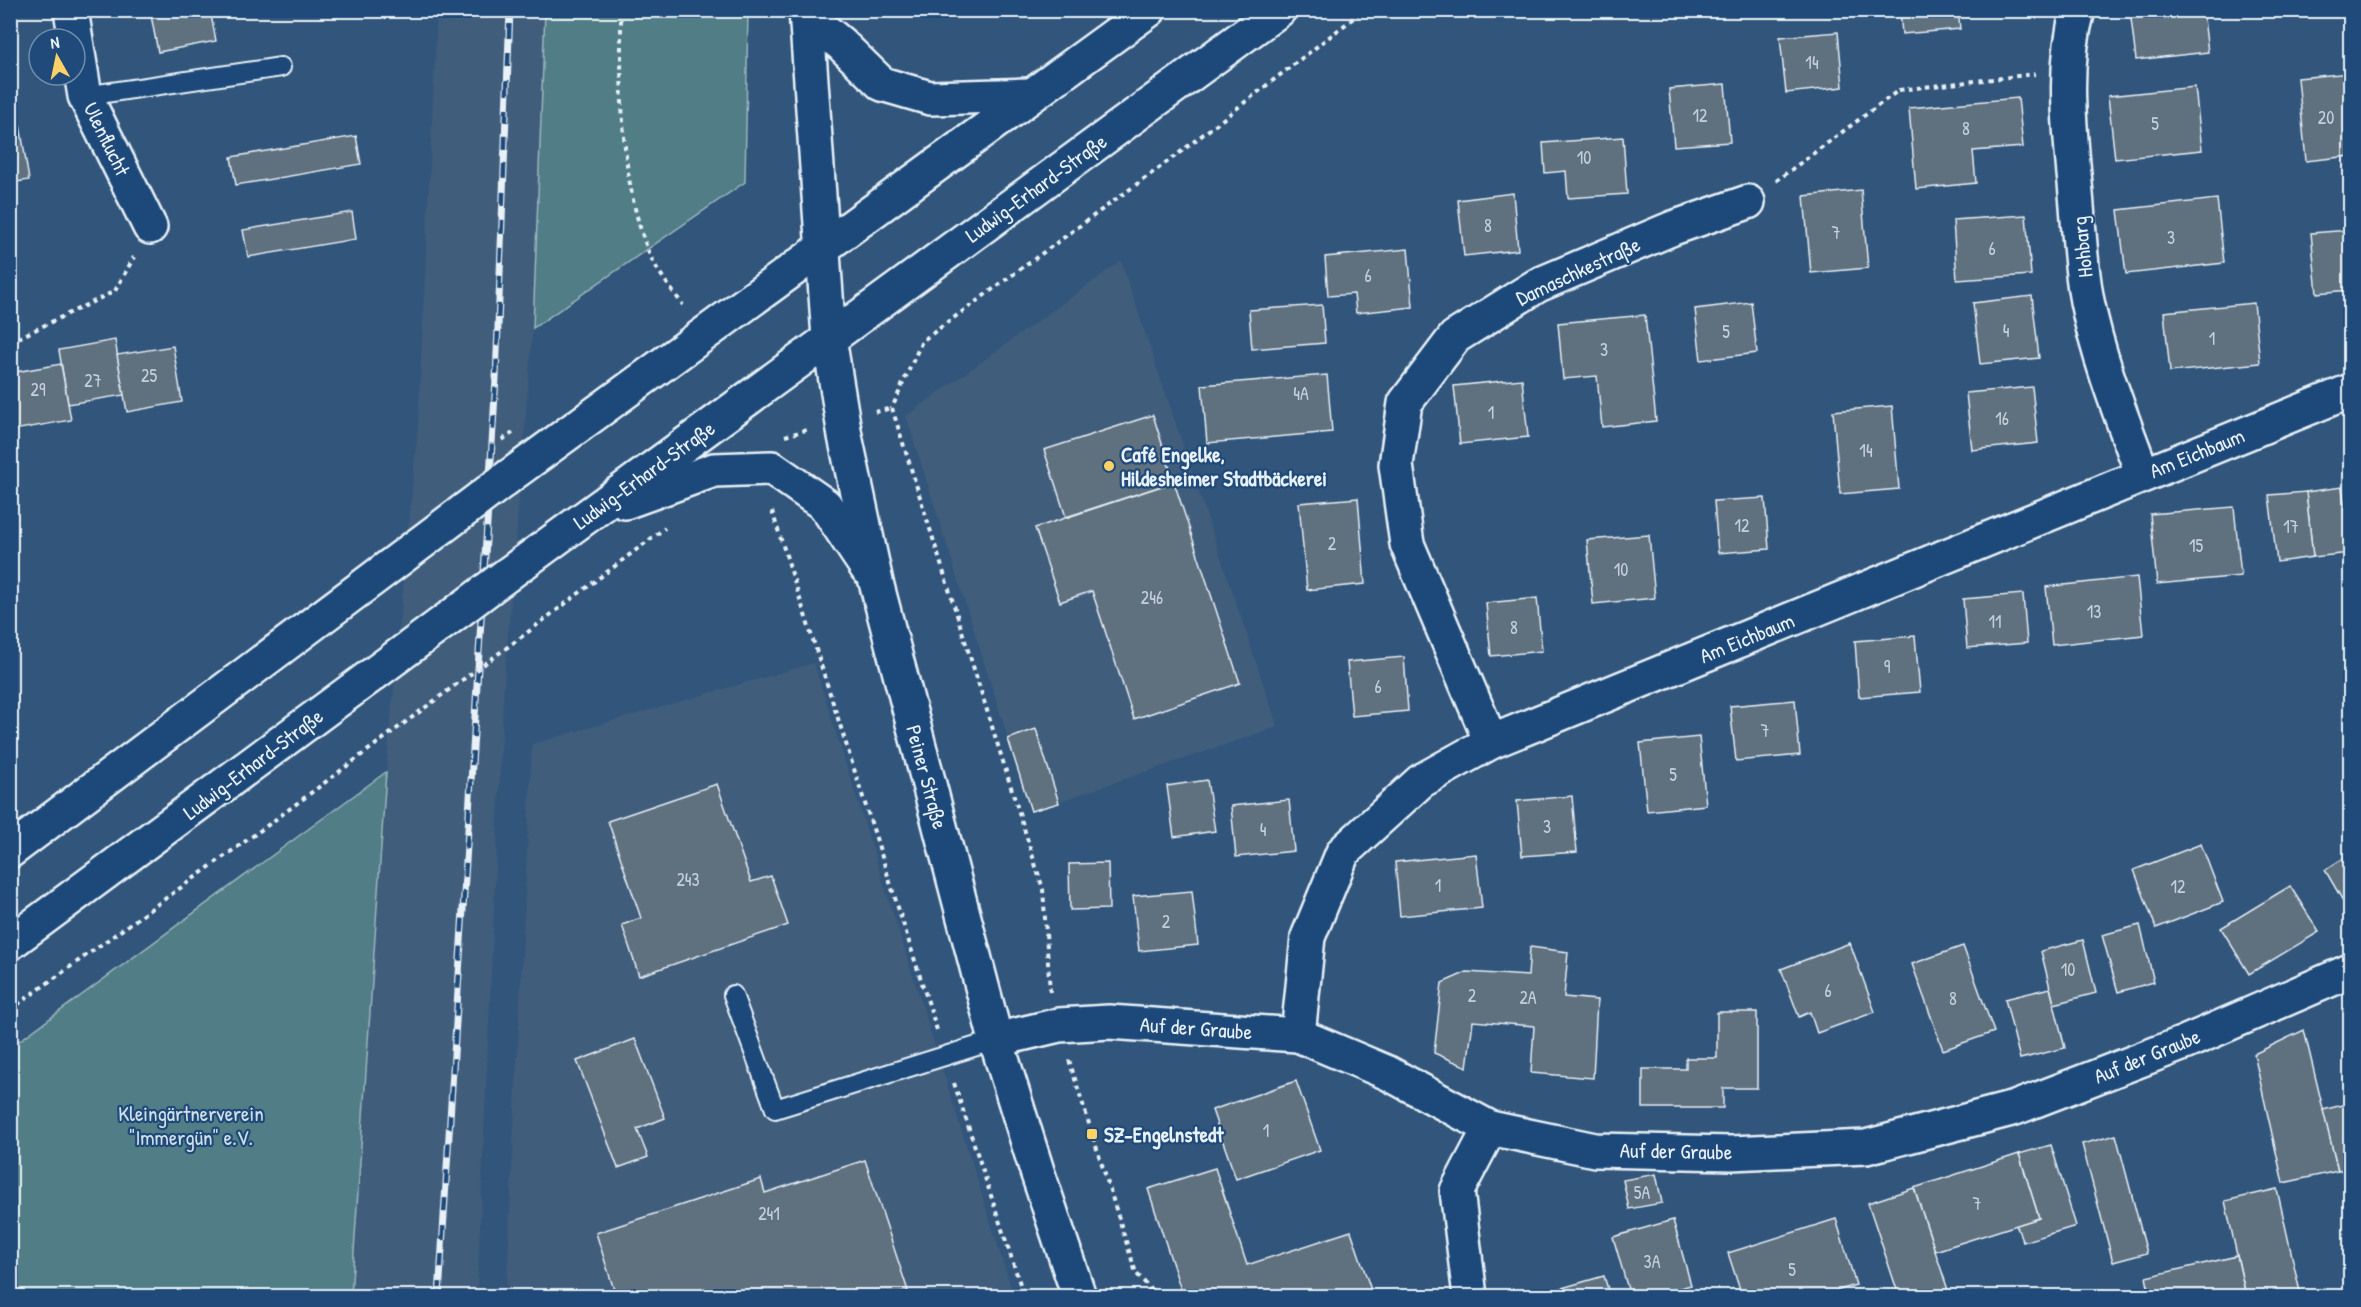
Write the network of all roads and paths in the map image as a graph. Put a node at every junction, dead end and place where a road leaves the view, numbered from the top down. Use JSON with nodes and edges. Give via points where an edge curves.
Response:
{"nodes":[{"id":1,"x":71,"y":10,"type":"edge"},
{"id":2,"x":621,"y":10,"type":"edge"},
{"id":3,"x":1149,"y":10,"type":"edge"},
{"id":4,"x":1279,"y":10,"type":"edge"},
{"id":5,"x":1365,"y":10,"type":"edge"},
{"id":6,"x":2078,"y":10,"type":"edge"},
{"id":7,"x":806,"y":13,"type":"edge"},
{"id":8,"x":281,"y":67,"type":"dead end"},
{"id":9,"x":2068,"y":71,"type":"junction"},
{"id":10,"x":85,"y":96,"type":"junction"},
{"id":11,"x":1030,"y":96,"type":"junction"},
{"id":12,"x":1748,"y":202,"type":"joint"},
{"id":13,"x":150,"y":227,"type":"joint"},
{"id":14,"x":822,"y":248,"type":"junction"},
{"id":15,"x":705,"y":334,"type":"junction"},
{"id":16,"x":829,"y":338,"type":"junction"},
{"id":17,"x":10,"y":342,"type":"edge"},
{"id":18,"x":2350,"y":391,"type":"edge"},
{"id":19,"x":772,"y":468,"type":"junction"},
{"id":20,"x":2143,"y":475,"type":"junction"},
{"id":21,"x":595,"y":512,"type":"junction"},
{"id":22,"x":667,"y":526,"type":"dead end"},
{"id":23,"x":876,"y":582,"type":"junction"},
{"id":24,"x":1491,"y":742,"type":"junction"},
{"id":25,"x":10,"y":851,"type":"edge"},
{"id":26,"x":10,"y":943,"type":"edge"},
{"id":27,"x":2350,"y":971,"type":"edge"},
{"id":28,"x":732,"y":995,"type":"dead end"},
{"id":29,"x":10,"y":1010,"type":"edge"},
{"id":30,"x":1059,"y":1025,"type":"junction"},
{"id":31,"x":1298,"y":1035,"type":"junction"},
{"id":32,"x":996,"y":1040,"type":"junction"},
{"id":33,"x":945,"y":1056,"type":"junction"},
{"id":34,"x":1490,"y":1128,"type":"junction"},
{"id":35,"x":1024,"y":1296,"type":"edge"},
{"id":36,"x":1079,"y":1296,"type":"edge"},
{"id":37,"x":1157,"y":1296,"type":"edge"},
{"id":38,"x":1470,"y":1296,"type":"edge"}],
"edges":[{"from":1,"to":10,"type":"main road","name":"Ulenflucht"},
{"from":2,"to":15,"type":"path","via":[[621,77],[630,190],[651,257]]},
{"from":3,"to":11,"type":"main road"},
{"from":4,"to":16,"type":"main road","name":"Ludwig-Erhard-Straße"},
{"from":5,"to":30,"type":"path","via":[[1174,157],[922,341],[892,408],[1043,889],[1049,990]]},
{"from":6,"to":9,"type":"main road","name":"Hohbarg"},
{"from":7,"to":11,"type":"main road","via":[[882,84],[930,98]]},
{"from":7,"to":14,"type":"main road","name":"Peiner Straße"},
{"from":8,"to":10,"type":"lane"},
{"from":9,"to":12,"type":"path","via":[[1899,90]]},
{"from":9,"to":20,"type":"main road","name":"Hohbarg","via":[[2070,136],[2087,300],[2109,384]]},
{"from":10,"to":13,"type":"main road","name":"Ulenflucht"},
{"from":11,"to":14,"type":"main road"},
{"from":12,"to":24,"type":"main road","name":"Damaschkestraße","via":[[1673,228],[1538,285],[1455,337],[1406,403],[1396,465],[1407,544]]},
{"from":13,"to":17,"type":"path","via":[[116,291]]},
{"from":14,"to":15,"type":"main road"},
{"from":14,"to":16,"type":"main road","name":"Peiner Straße"},
{"from":15,"to":25,"type":"main road","bridge":true},
{"from":16,"to":21,"type":"main road","name":"Ludwig-Erhard-Straße"},
{"from":16,"to":23,"type":"main road","name":"Peiner Straße"},
{"from":18,"to":20,"type":"main road","name":"Am Eichbaum"},
{"from":19,"to":21,"type":"main road","via":[[714,470]]},
{"from":19,"to":23,"type":"main road","via":[[825,505]]},
{"from":19,"to":33,"type":"path","via":[[768,499]]},
{"from":20,"to":24,"type":"main road","name":"Am Eichbaum"},
{"from":21,"to":26,"type":"main road","name":"Ludwig-Erhard-Straße","bridge":true},
{"from":22,"to":29,"type":"path","bridge":true,"via":[[268,825]]},
{"from":23,"to":32,"type":"main road","name":"Peiner Straße"},
{"from":24,"to":31,"type":"main road","name":"Am Eichbaum","via":[[1421,781],[1343,852],[1308,937]]},
{"from":27,"to":34,"type":"main road","name":"Auf der Graube","via":[[2184,1043],[2015,1108],[1866,1148],[1731,1153],[1595,1150]]},
{"from":28,"to":33,"type":"lane","via":[[775,1109]]},
{"from":30,"to":31,"type":"main road","name":"Auf der Graube","via":[[1109,1022]]},
{"from":30,"to":32,"type":"main road","name":"Auf der Graube"},
{"from":30,"to":37,"type":"path","via":[[1136,1272]]},
{"from":31,"to":34,"type":"main road","name":"Auf der Graube","via":[[1388,1073]]},
{"from":32,"to":33,"type":"lane"},
{"from":32,"to":36,"type":"main road","name":"Peiner Straße"},
{"from":33,"to":35,"type":"path"},
{"from":34,"to":38,"type":"main road","via":[[1457,1191]]}]}
